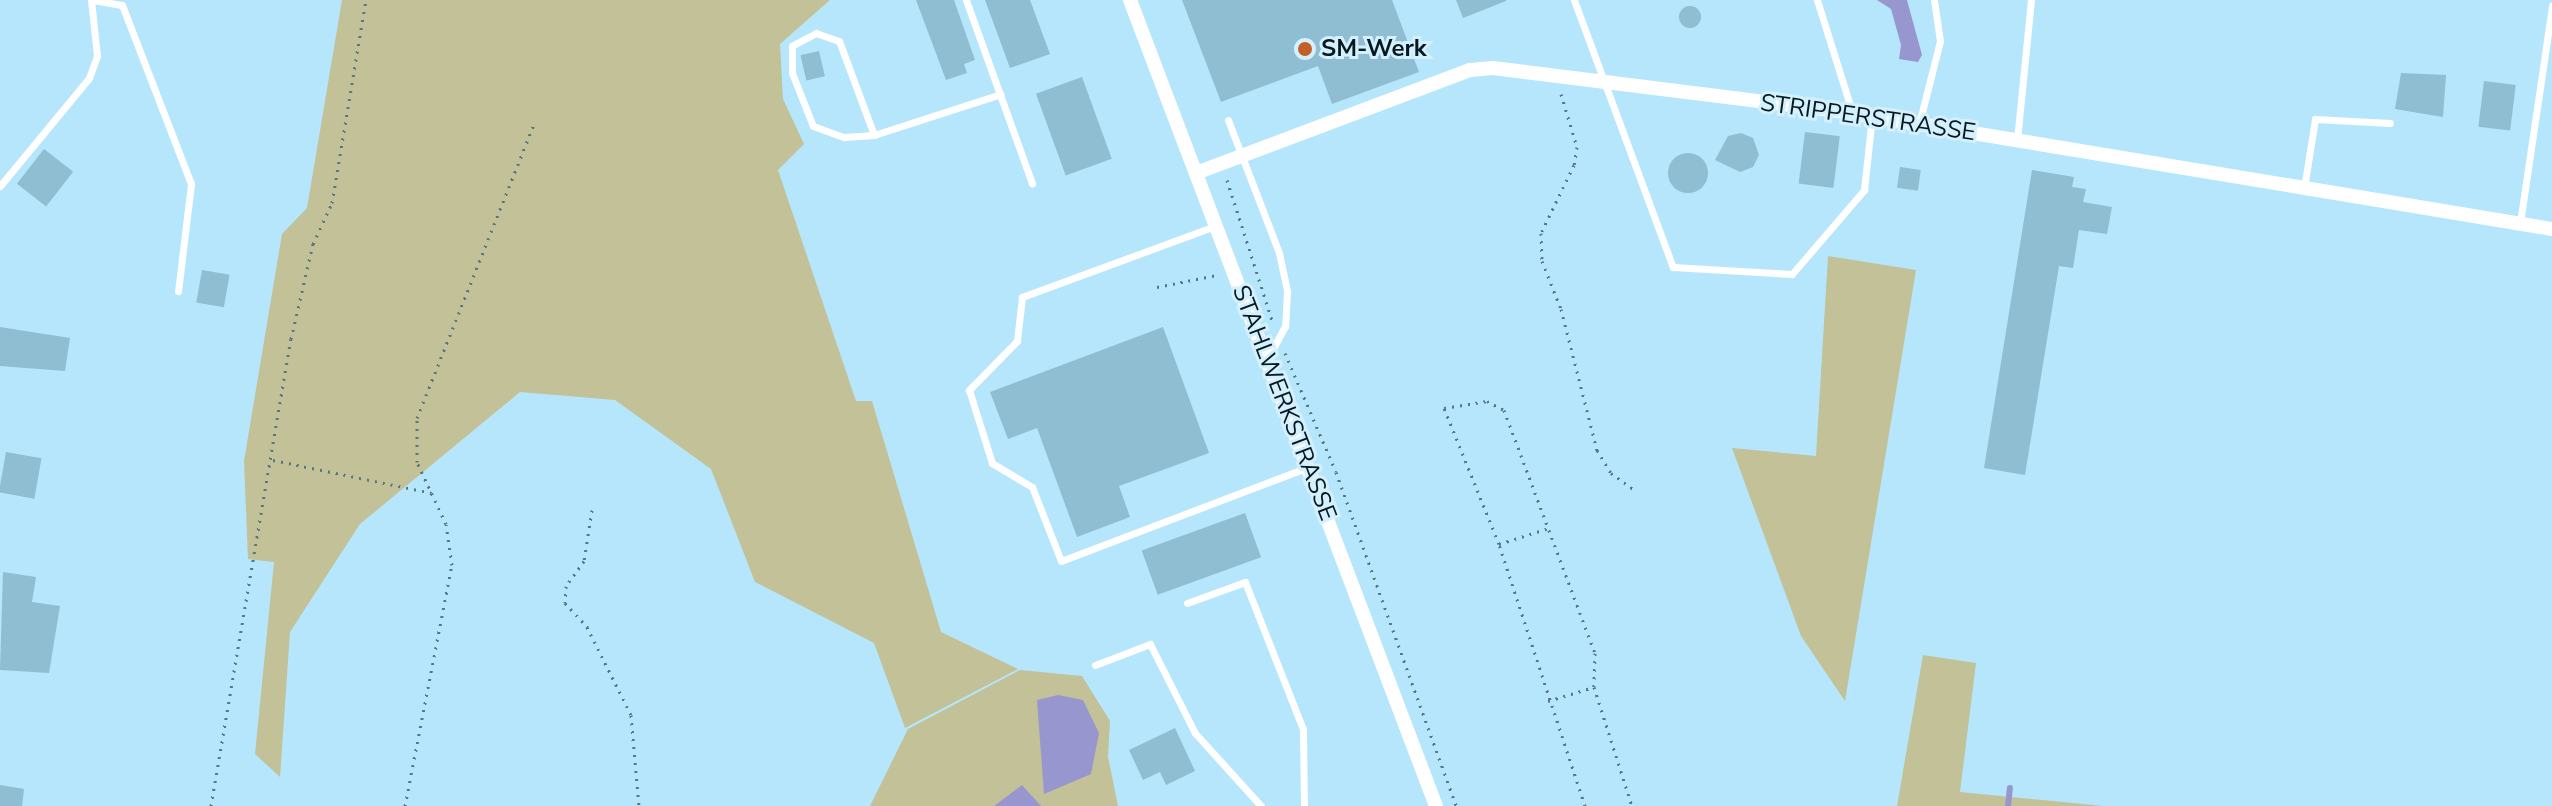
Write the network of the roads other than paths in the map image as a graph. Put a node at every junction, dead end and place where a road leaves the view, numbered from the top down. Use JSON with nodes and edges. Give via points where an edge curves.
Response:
{"nodes":[{"id":1,"x":92,"y":0,"type":"edge"},
{"id":2,"x":966,"y":0,"type":"edge"},
{"id":3,"x":1130,"y":0,"type":"edge"},
{"id":4,"x":1574,"y":0,"type":"edge"},
{"id":5,"x":1817,"y":0,"type":"edge"},
{"id":6,"x":1934,"y":0,"type":"edge"},
{"id":7,"x":2031,"y":0,"type":"edge"},
{"id":8,"x":2552,"y":5,"type":"edge"},
{"id":9,"x":1607,"y":82,"type":"junction"},
{"id":10,"x":1001,"y":94,"type":"junction"},
{"id":11,"x":1852,"y":113,"type":"junction"},
{"id":12,"x":1872,"y":116,"type":"junction"},
{"id":13,"x":1228,"y":120,"type":"dead end"},
{"id":14,"x":2390,"y":123,"type":"dead end"},
{"id":15,"x":1919,"y":124,"type":"junction"},
{"id":16,"x":874,"y":135,"type":"junction"},
{"id":17,"x":2017,"y":140,"type":"junction"},
{"id":18,"x":1196,"y":173,"type":"junction"},
{"id":19,"x":1032,"y":183,"type":"dead end"},
{"id":20,"x":0,"y":186,"type":"edge"},
{"id":21,"x":2304,"y":188,"type":"junction"},
{"id":22,"x":2520,"y":223,"type":"junction"},
{"id":23,"x":1217,"y":225,"type":"junction"},
{"id":24,"x":2552,"y":229,"type":"edge"},
{"id":25,"x":178,"y":291,"type":"dead end"},
{"id":26,"x":1268,"y":358,"type":"junction"},
{"id":27,"x":1309,"y":467,"type":"junction"},
{"id":28,"x":1187,"y":603,"type":"dead end"},
{"id":29,"x":1095,"y":665,"type":"dead end"},
{"id":30,"x":1261,"y":806,"type":"edge"},
{"id":31,"x":1304,"y":806,"type":"edge"},
{"id":32,"x":1436,"y":806,"type":"edge"}],
"edges":[{"from":1,"to":20,"type":"lane","via":[[97,56],[89,78]]},
{"from":1,"to":25,"type":"lane","via":[[122,5],[191,184]]},
{"from":2,"to":10,"type":"lane"},
{"from":3,"to":18,"type":"street","name":"STAHLWERKSTRASSE"},
{"from":4,"to":9,"type":"lane"},
{"from":5,"to":11,"type":"lane"},
{"from":6,"to":15,"type":"lane","via":[[1940,41]]},
{"from":7,"to":17,"type":"lane"},
{"from":8,"to":22,"type":"lane"},
{"from":9,"to":11,"type":"street","name":"STRIPPERSTRASSE"},
{"from":9,"to":12,"type":"lane","via":[[1673,267],[1792,274],[1864,190]]},
{"from":9,"to":18,"type":"street","name":"STRIPPERSTRASSE","via":[[1470,70]]},
{"from":10,"to":16,"type":"lane"},
{"from":10,"to":19,"type":"lane"},
{"from":11,"to":12,"type":"street","name":"STRIPPERSTRASSE"},
{"from":12,"to":15,"type":"street","name":"STRIPPERSTRASSE"},
{"from":13,"to":26,"type":"lane","via":[[1287,292],[1279,337]]},
{"from":14,"to":21,"type":"lane","via":[[2315,119]]},
{"from":15,"to":17,"type":"street","name":"STRIPPERSTRASSE"},
{"from":16,"to":16,"type":"lane","via":[[844,137],[813,126],[792,73],[792,46],[816,33],[839,41]]},
{"from":17,"to":21,"type":"street","name":"STRIPPERSTRASSE"},
{"from":18,"to":23,"type":"street","name":"STAHLWERKSTRASSE"},
{"from":21,"to":22,"type":"street","name":"STRIPPERSTRASSE"},
{"from":22,"to":24,"type":"street","name":"STRIPPERSTRASSE"},
{"from":23,"to":26,"type":"street","name":"STAHLWERKSTRASSE"},
{"from":23,"to":27,"type":"lane","via":[[1022,297],[1017,341],[969,390],[992,463],[1032,487],[1061,561]]},
{"from":26,"to":27,"type":"street","name":"STAHLWERKSTRASSE"},
{"from":27,"to":32,"type":"street","name":"STAHLWERKSTRASSE"},
{"from":28,"to":31,"type":"lane","via":[[1245,582],[1303,729]]},
{"from":29,"to":30,"type":"lane","via":[[1150,644],[1195,733]]}]}
